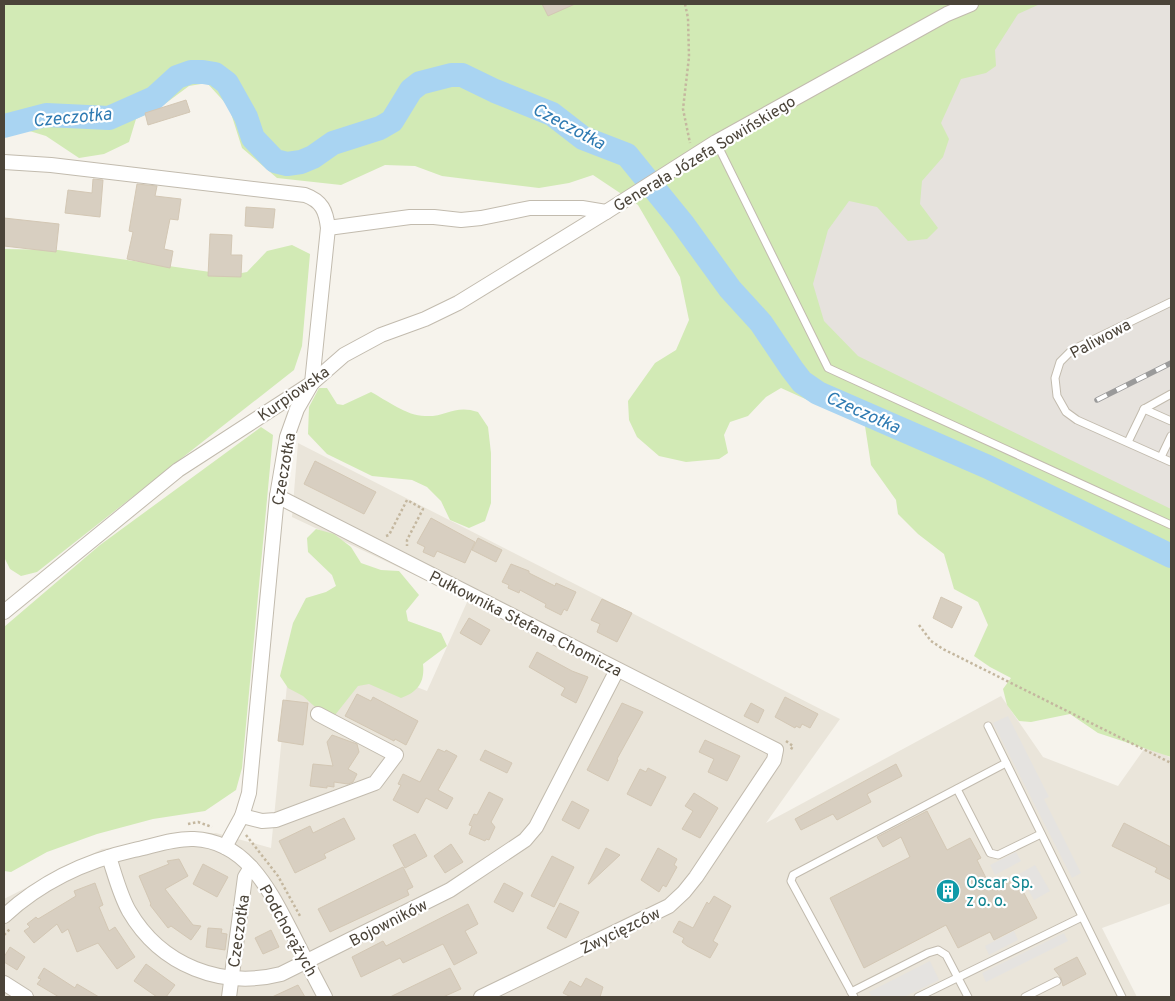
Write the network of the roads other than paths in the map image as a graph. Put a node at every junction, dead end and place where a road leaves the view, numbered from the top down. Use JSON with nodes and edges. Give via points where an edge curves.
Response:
{"nodes":[{"id":1,"x":971,"y":4,"type":"edge"},
{"id":2,"x":716,"y":142,"type":"junction"},
{"id":3,"x":4,"y":162,"type":"edge"},
{"id":4,"x":606,"y":212,"type":"junction"},
{"id":5,"x":328,"y":228,"type":"junction"},
{"id":6,"x":1171,"y":302,"type":"edge"},
{"id":7,"x":312,"y":383,"type":"junction"},
{"id":8,"x":1171,"y":394,"type":"edge"},
{"id":9,"x":1144,"y":408,"type":"junction"},
{"id":10,"x":1171,"y":421,"type":"edge"},
{"id":11,"x":1171,"y":436,"type":"edge"},
{"id":12,"x":1128,"y":442,"type":"junction"},
{"id":13,"x":1161,"y":457,"type":"junction"},
{"id":14,"x":1171,"y":462,"type":"edge"},
{"id":15,"x":277,"y":496,"type":"junction"},
{"id":16,"x":1171,"y":525,"type":"edge"},
{"id":17,"x":4,"y":612,"type":"edge"},
{"id":18,"x":617,"y":670,"type":"junction"},
{"id":19,"x":318,"y":714,"type":"dead end"},
{"id":20,"x":988,"y":726,"type":"dead end"},
{"id":21,"x":782,"y":747,"type":"joint"},
{"id":22,"x":1006,"y":763,"type":"junction"},
{"id":23,"x":957,"y":789,"type":"junction"},
{"id":24,"x":242,"y":816,"type":"junction"},
{"id":25,"x":1041,"y":834,"type":"junction"},
{"id":26,"x":225,"y":847,"type":"junction"},
{"id":27,"x":109,"y":857,"type":"junction"},
{"id":28,"x":251,"y":867,"type":"junction"},
{"id":29,"x":1082,"y":917,"type":"junction"},
{"id":30,"x":7,"y":921,"type":"edge"},
{"id":31,"x":308,"y":963,"type":"junction"},
{"id":32,"x":958,"y":978,"type":"junction"},
{"id":33,"x":232,"y":979,"type":"junction"},
{"id":34,"x":1057,"y":981,"type":"dead end"},
{"id":35,"x":4,"y":984,"type":"edge"},
{"id":36,"x":853,"y":994,"type":"edge"},
{"id":37,"x":26,"y":997,"type":"edge"},
{"id":38,"x":229,"y":997,"type":"edge"},
{"id":39,"x":325,"y":997,"type":"edge"},
{"id":40,"x":481,"y":997,"type":"edge"},
{"id":41,"x":918,"y":997,"type":"edge"},
{"id":42,"x":968,"y":997,"type":"edge"},
{"id":43,"x":1025,"y":997,"type":"edge"},
{"id":44,"x":1122,"y":997,"type":"edge"}],
"edges":[{"from":1,"to":2,"type":"street","name":"Generała Józefa Sowińskiego","via":[[947,14]]},
{"from":2,"to":4,"type":"street","name":"Generała Józefa Sowińskiego"},
{"from":2,"to":16,"type":"lane","via":[[828,368]]},
{"from":3,"to":5,"type":"street","name":"Czeczotka","via":[[305,194],[314,198],[326,212]]},
{"from":4,"to":5,"type":"street","name":"Generała Józefa Sowińskiego","via":[[582,208],[530,208],[474,219],[410,217]]},
{"from":4,"to":7,"type":"street","name":"Kurpiowska","via":[[458,303],[381,335],[344,355]]},
{"from":5,"to":7,"type":"street","name":"Czeczotka"},
{"from":6,"to":12,"type":"lane","name":"Paliwowa","via":[[1072,350],[1056,370],[1057,396],[1066,412]]},
{"from":7,"to":15,"type":"street","name":"Czeczotka","via":[[297,409],[287,437]]},
{"from":7,"to":17,"type":"street","name":"Kurpiowska","via":[[178,470]]},
{"from":8,"to":9,"type":"lane"},
{"from":9,"to":10,"type":"lane"},
{"from":9,"to":12,"type":"lane"},
{"from":11,"to":13,"type":"lane"},
{"from":12,"to":13,"type":"lane","name":"Paliwowa"},
{"from":13,"to":14,"type":"lane","name":"Paliwowa"},
{"from":15,"to":18,"type":"street","name":"Pułkownika Stefana Chomicza"},
{"from":15,"to":24,"type":"street","name":"Czeczotka","via":[[249,793]]},
{"from":18,"to":21,"type":"street","name":"Pułkownika Stefana Chomicza"},
{"from":18,"to":31,"type":"street","name":"Bojowników","via":[[531,834],[450,890]]},
{"from":19,"to":24,"type":"street","via":[[396,755],[375,783],[276,820],[262,821]]},
{"from":20,"to":22,"type":"lane"},
{"from":21,"to":40,"type":"street","name":"Zwycięzców","via":[[696,877],[669,906]]},
{"from":22,"to":23,"type":"lane"},
{"from":22,"to":25,"type":"lane"},
{"from":23,"to":25,"type":"lane","via":[[993,855]]},
{"from":23,"to":36,"type":"lane","via":[[791,878]]},
{"from":24,"to":26,"type":"street","name":"Czeczotka"},
{"from":25,"to":29,"type":"lane"},
{"from":26,"to":27,"type":"street","via":[[188,839]]},
{"from":26,"to":28,"type":"street","name":"Podchorążych"},
{"from":27,"to":30,"type":"street","via":[[87,864],[30,894]]},
{"from":27,"to":33,"type":"street","name":"Bojowników","via":[[129,912],[152,941],[168,955],[193,969]]},
{"from":28,"to":31,"type":"street","name":"Podchorążych","via":[[270,891]]},
{"from":28,"to":33,"type":"street","name":"Czeczotka","via":[[245,877]]},
{"from":29,"to":32,"type":"lane"},
{"from":29,"to":44,"type":"lane"},
{"from":31,"to":33,"type":"street","name":"Bojowników","via":[[269,977]]},
{"from":31,"to":39,"type":"street","name":"Podchorążych"},
{"from":32,"to":36,"type":"lane","via":[[943,951],[933,951]]},
{"from":32,"to":41,"type":"lane"},
{"from":32,"to":42,"type":"lane"},
{"from":33,"to":38,"type":"street","name":"Czeczotka"},
{"from":34,"to":43,"type":"lane"},
{"from":35,"to":37,"type":"street"}]}
